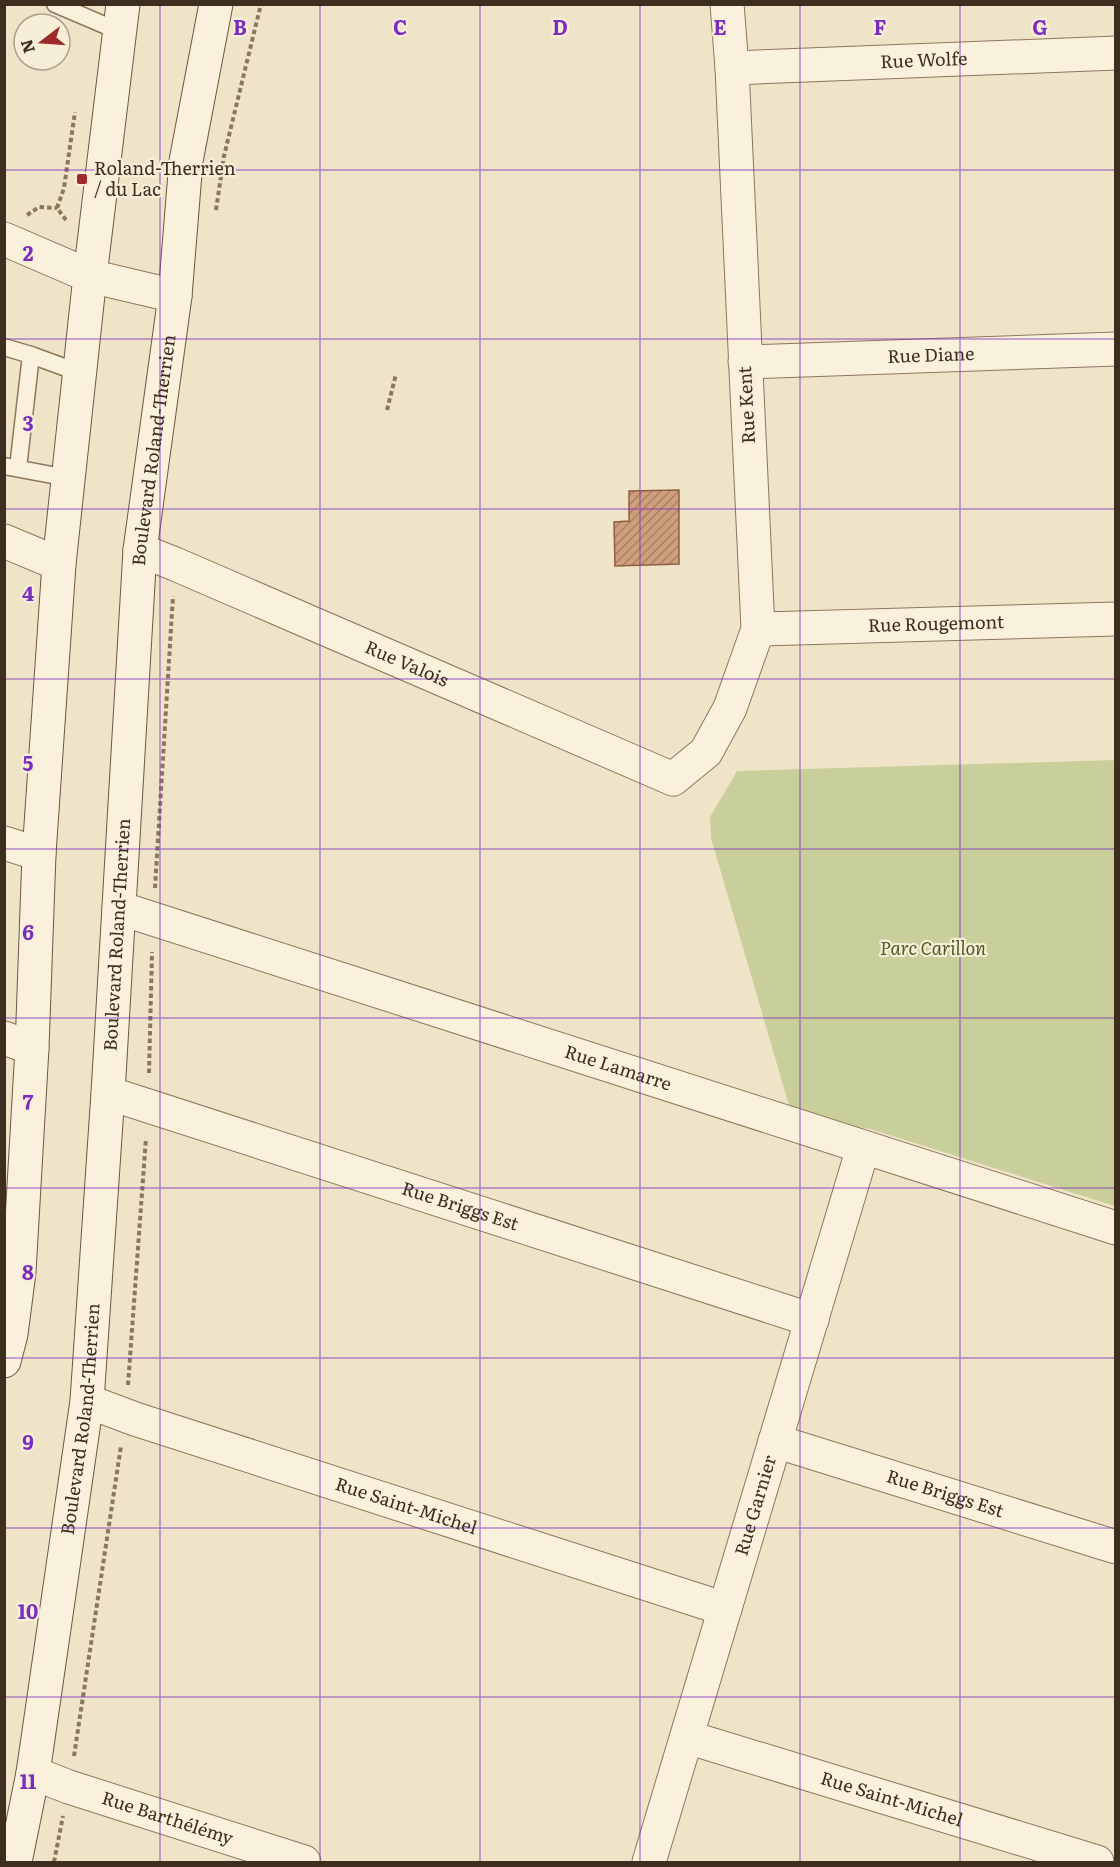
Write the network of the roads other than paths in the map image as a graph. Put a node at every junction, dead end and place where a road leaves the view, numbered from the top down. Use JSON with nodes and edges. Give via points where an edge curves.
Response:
{"nodes":[{"id":1,"x":55,"y":4,"type":"edge"},
{"id":2,"x":216,"y":4,"type":"edge"},
{"id":3,"x":727,"y":4,"type":"edge"},
{"id":4,"x":121,"y":17,"type":"edge"},
{"id":5,"x":1116,"y":53,"type":"edge"},
{"id":6,"x":732,"y":68,"type":"junction"},
{"id":7,"x":4,"y":239,"type":"edge"},
{"id":8,"x":90,"y":276,"type":"junction"},
{"id":9,"x":175,"y":296,"type":"junction"},
{"id":10,"x":4,"y":347,"type":"edge"},
{"id":11,"x":1116,"y":349,"type":"edge"},
{"id":12,"x":31,"y":355,"type":"junction"},
{"id":13,"x":745,"y":362,"type":"junction"},
{"id":14,"x":80,"y":374,"type":"junction"},
{"id":15,"x":11,"y":467,"type":"edge"},
{"id":16,"x":68,"y":478,"type":"junction"},
{"id":17,"x":4,"y":541,"type":"edge"},
{"id":18,"x":140,"y":550,"type":"junction"},
{"id":19,"x":59,"y":564,"type":"junction"},
{"id":20,"x":1116,"y":619,"type":"edge"},
{"id":21,"x":758,"y":629,"type":"junction"},
{"id":22,"x":674,"y":779,"type":"joint"},
{"id":23,"x":4,"y":843,"type":"edge"},
{"id":24,"x":39,"y":854,"type":"junction"},
{"id":25,"x":119,"y":908,"type":"junction"},
{"id":26,"x":18,"y":1043,"type":"edge"},
{"id":27,"x":108,"y":1093,"type":"junction"},
{"id":28,"x":863,"y":1148,"type":"junction"},
{"id":29,"x":1116,"y":1228,"type":"edge"},
{"id":30,"x":812,"y":1320,"type":"junction"},
{"id":31,"x":4,"y":1361,"type":"edge"},
{"id":32,"x":87,"y":1401,"type":"junction"},
{"id":33,"x":775,"y":1441,"type":"junction"},
{"id":34,"x":1116,"y":1547,"type":"edge"},
{"id":35,"x":725,"y":1609,"type":"junction"},
{"id":36,"x":687,"y":1737,"type":"junction"},
{"id":37,"x":33,"y":1773,"type":"junction"},
{"id":38,"x":15,"y":1863,"type":"edge"},
{"id":39,"x":304,"y":1863,"type":"edge"},
{"id":40,"x":649,"y":1863,"type":"edge"},
{"id":41,"x":1097,"y":1863,"type":"edge"}],
"edges":[{"from":1,"to":4,"type":"lane","via":[[109,27]]},
{"from":2,"to":9,"type":"street","name":"Boulevard Roland-Therrien","via":[[186,161]]},
{"from":3,"to":6,"type":"street","name":"Rue Kent"},
{"from":4,"to":8,"type":"street"},
{"from":5,"to":6,"type":"street","name":"Rue Wolfe"},
{"from":6,"to":13,"type":"street","name":"Rue Kent"},
{"from":7,"to":8,"type":"street"},
{"from":8,"to":9,"type":"street"},
{"from":8,"to":14,"type":"street"},
{"from":9,"to":18,"type":"street","name":"Boulevard Roland-Therrien"},
{"from":10,"to":12,"type":"lane"},
{"from":11,"to":13,"type":"street","name":"Rue Diane"},
{"from":12,"to":14,"type":"lane"},
{"from":12,"to":15,"type":"lane"},
{"from":13,"to":21,"type":"street","name":"Rue Kent"},
{"from":14,"to":16,"type":"street"},
{"from":15,"to":16,"type":"lane"},
{"from":16,"to":19,"type":"street"},
{"from":17,"to":19,"type":"street"},
{"from":18,"to":22,"type":"street","name":"Rue Valois"},
{"from":18,"to":25,"type":"street","name":"Boulevard Roland-Therrien"},
{"from":19,"to":24,"type":"street"},
{"from":20,"to":21,"type":"street","name":"Rue Rougemont"},
{"from":21,"to":22,"type":"street","name":"Rue Kent","via":[[730,708],[706,752]]},
{"from":23,"to":24,"type":"street"},
{"from":24,"to":26,"type":"street"},
{"from":25,"to":27,"type":"street","name":"Boulevard Roland-Therrien"},
{"from":25,"to":28,"type":"street","name":"Rue Lamarre"},
{"from":26,"to":31,"type":"street","via":[[19,1272]]},
{"from":27,"to":30,"type":"street","name":"Rue Briggs Est"},
{"from":27,"to":32,"type":"street","name":"Boulevard Roland-Therrien"},
{"from":28,"to":29,"type":"street","name":"Rue Lamarre"},
{"from":28,"to":30,"type":"street","name":"Rue Garnier"},
{"from":30,"to":33,"type":"street","name":"Rue Garnier"},
{"from":32,"to":35,"type":"street","name":"Rue Saint-Michel"},
{"from":32,"to":37,"type":"street","name":"Boulevard Roland-Therrien"},
{"from":33,"to":34,"type":"street","name":"Rue Briggs Est"},
{"from":33,"to":35,"type":"street","name":"Rue Garnier"},
{"from":35,"to":36,"type":"street","name":"Rue Garnier"},
{"from":36,"to":40,"type":"street","name":"Rue Garnier"},
{"from":36,"to":41,"type":"street","name":"Rue Saint-Michel"},
{"from":37,"to":38,"type":"street","name":"Boulevard Roland-Therrien"},
{"from":37,"to":39,"type":"street","name":"Rue Barthélémy"}]}
